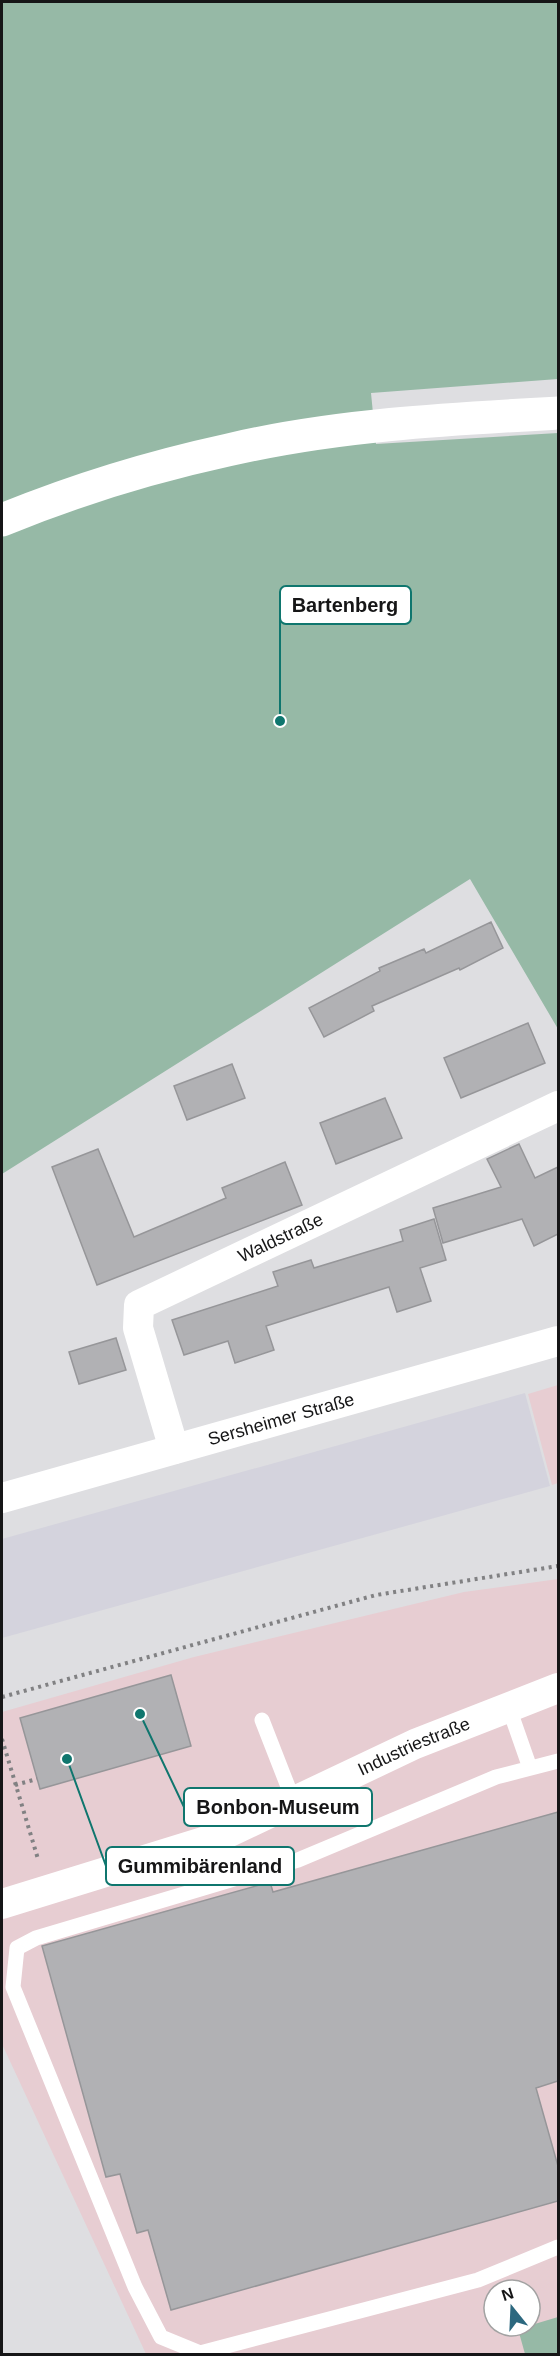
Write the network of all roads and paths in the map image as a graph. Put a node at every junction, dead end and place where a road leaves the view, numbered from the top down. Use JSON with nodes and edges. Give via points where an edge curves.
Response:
{"nodes":[{"id":1,"x":558,"y":413,"type":"edge"},
{"id":2,"x":2,"y":520,"type":"edge"},
{"id":3,"x":558,"y":1106,"type":"edge"},
{"id":4,"x":558,"y":1341,"type":"edge"},
{"id":5,"x":174,"y":1449,"type":"junction"},
{"id":6,"x":2,"y":1498,"type":"edge"},
{"id":7,"x":558,"y":1566,"type":"edge"},
{"id":8,"x":558,"y":1688,"type":"edge"},
{"id":9,"x":2,"y":1697,"type":"edge"},
{"id":10,"x":509,"y":1708,"type":"junction"},
{"id":11,"x":262,"y":1720,"type":"dead end"},
{"id":12,"x":2,"y":1739,"type":"edge"},
{"id":13,"x":558,"y":1761,"type":"edge"},
{"id":14,"x":530,"y":1768,"type":"junction"},
{"id":15,"x":37,"y":1779,"type":"dead end"},
{"id":16,"x":15,"y":1785,"type":"junction"},
{"id":17,"x":294,"y":1802,"type":"junction"},
{"id":18,"x":48,"y":1891,"type":"junction"},
{"id":19,"x":2,"y":1904,"type":"edge"},
{"id":20,"x":558,"y":2247,"type":"edge"}],
"edges":[{"from":1,"to":2,"type":"main road","via":[[413,423],[230,449],[128,475]]},
{"from":3,"to":5,"type":"street","name":"Waldstraße","via":[[139,1305],[138,1328]]},
{"from":4,"to":5,"type":"street","name":"Sersheimer Straße"},
{"from":5,"to":6,"type":"street","name":"Sersheimer Straße"},
{"from":7,"to":9,"type":"path","via":[[376,1595]]},
{"from":8,"to":10,"type":"street","name":"Industriestraße"},
{"from":10,"to":14,"type":"lane"},
{"from":10,"to":17,"type":"street","name":"Industriestraße","via":[[416,1744]]},
{"from":11,"to":17,"type":"lane"},
{"from":12,"to":16,"type":"path"},
{"from":13,"to":14,"type":"lane"},
{"from":14,"to":20,"type":"lane","via":[[496,1778],[298,1860],[36,1938],[17,1948],[13,1987],[135,2287],[161,2337],[200,2353],[478,2280]]},
{"from":15,"to":16,"type":"path"},
{"from":16,"to":18,"type":"path"},
{"from":17,"to":18,"type":"street","name":"Industriestraße","via":[[219,1837]]},
{"from":18,"to":19,"type":"street","name":"Industriestraße"}]}
